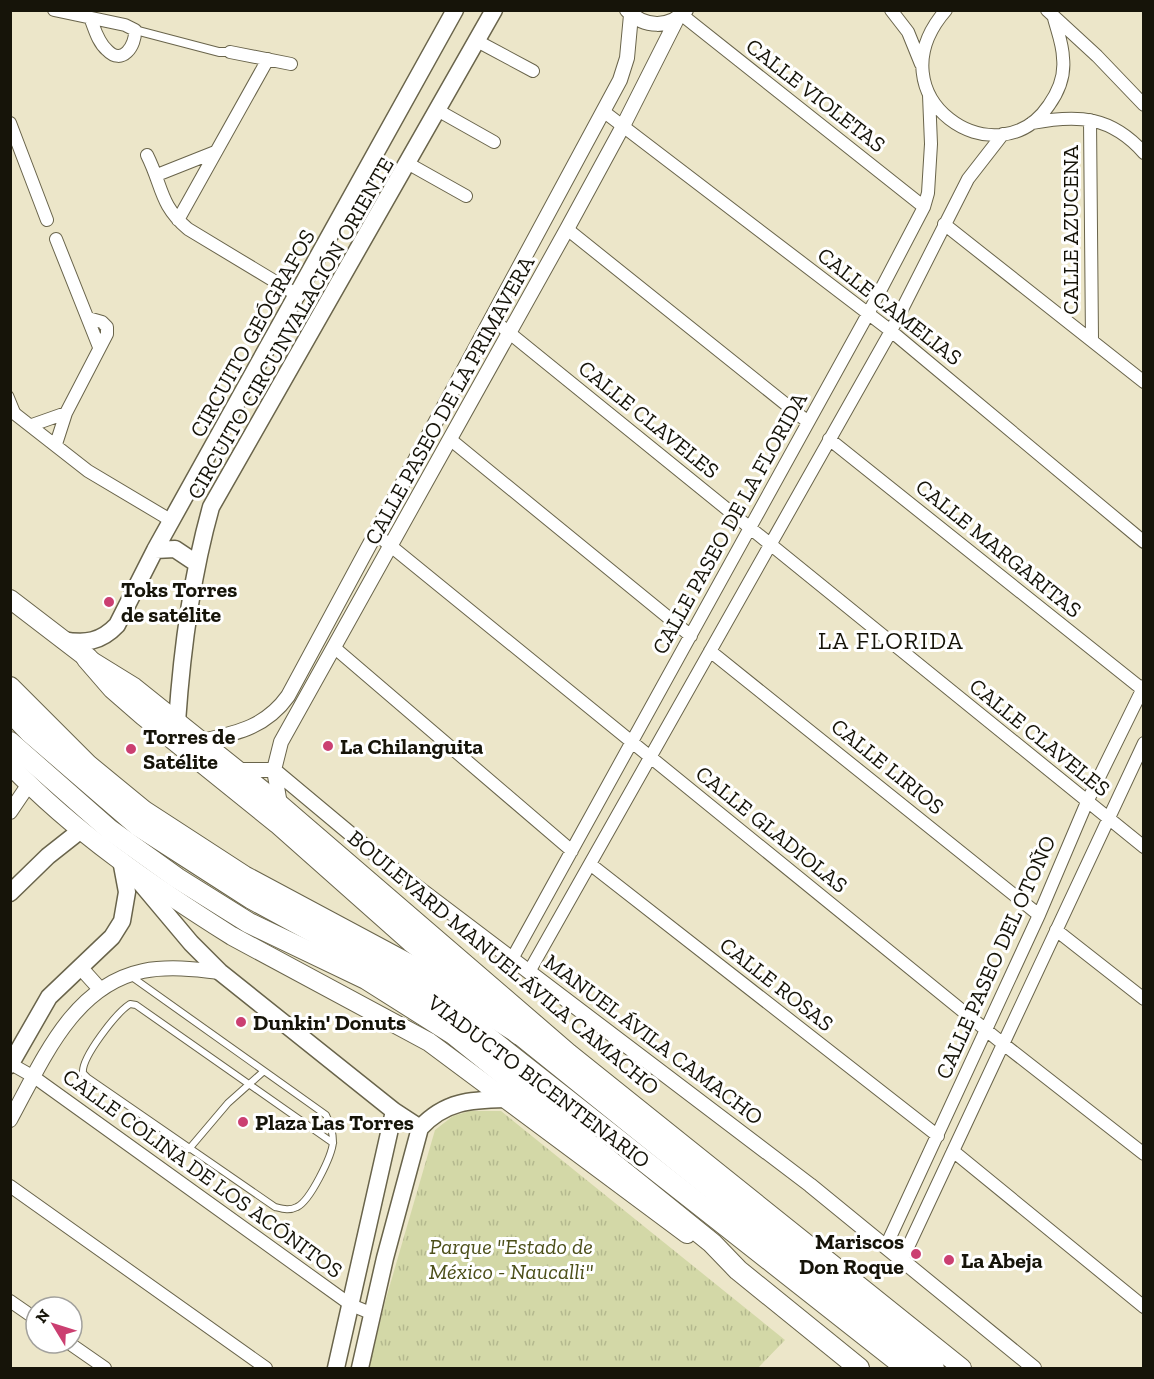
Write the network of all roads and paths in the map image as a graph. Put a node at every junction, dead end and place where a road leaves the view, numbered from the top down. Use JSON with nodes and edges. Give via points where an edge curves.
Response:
{"nodes":[{"id":1,"x":54,"y":10,"type":"edge"},
{"id":2,"x":455,"y":10,"type":"edge"},
{"id":3,"x":494,"y":10,"type":"edge"},
{"id":4,"x":891,"y":10,"type":"edge"},
{"id":5,"x":946,"y":10,"type":"edge"},
{"id":6,"x":629,"y":13,"type":"edge"},
{"id":7,"x":1051,"y":14,"type":"edge"},
{"id":8,"x":681,"y":15,"type":"edge"},
{"id":9,"x":91,"y":20,"type":"junction"},
{"id":10,"x":135,"y":30,"type":"junction"},
{"id":11,"x":477,"y":41,"type":"junction"},
{"id":12,"x":230,"y":52,"type":"joint"},
{"id":13,"x":268,"y":60,"type":"junction"},
{"id":14,"x":291,"y":64,"type":"dead end"},
{"id":15,"x":922,"y":65,"type":"junction"},
{"id":16,"x":533,"y":71,"type":"dead end"},
{"id":17,"x":929,"y":95,"type":"junction"},
{"id":18,"x":1143,"y":105,"type":"edge"},
{"id":19,"x":438,"y":111,"type":"junction"},
{"id":20,"x":603,"y":111,"type":"junction"},
{"id":21,"x":1090,"y":120,"type":"junction"},
{"id":22,"x":10,"y":123,"type":"edge"},
{"id":23,"x":1031,"y":123,"type":"junction"},
{"id":24,"x":623,"y":126,"type":"junction"},
{"id":25,"x":1003,"y":134,"type":"junction"},
{"id":26,"x":494,"y":141,"type":"dead end"},
{"id":27,"x":215,"y":152,"type":"junction"},
{"id":28,"x":1143,"y":153,"type":"edge"},
{"id":29,"x":147,"y":155,"type":"dead end"},
{"id":30,"x":409,"y":164,"type":"junction"},
{"id":31,"x":157,"y":175,"type":"junction"},
{"id":32,"x":466,"y":196,"type":"dead end"},
{"id":33,"x":924,"y":207,"type":"junction"},
{"id":34,"x":47,"y":220,"type":"dead end"},
{"id":35,"x":178,"y":220,"type":"junction"},
{"id":36,"x":944,"y":224,"type":"junction"},
{"id":37,"x":567,"y":229,"type":"junction"},
{"id":38,"x":56,"y":240,"type":"dead end"},
{"id":39,"x":299,"y":296,"type":"junction"},
{"id":40,"x":868,"y":314,"type":"junction"},
{"id":41,"x":88,"y":318,"type":"junction"},
{"id":42,"x":492,"y":318,"type":"junction"},
{"id":43,"x":891,"y":331,"type":"junction"},
{"id":44,"x":510,"y":333,"type":"junction"},
{"id":45,"x":1092,"y":339,"type":"junction"},
{"id":46,"x":99,"y":347,"type":"junction"},
{"id":47,"x":1143,"y":382,"type":"edge"},
{"id":48,"x":10,"y":395,"type":"edge"},
{"id":49,"x":14,"y":411,"type":"edge"},
{"id":50,"x":66,"y":413,"type":"junction"},
{"id":51,"x":808,"y":422,"type":"junction"},
{"id":52,"x":32,"y":425,"type":"junction"},
{"id":53,"x":830,"y":439,"type":"junction"},
{"id":54,"x":451,"y":440,"type":"junction"},
{"id":55,"x":56,"y":444,"type":"junction"},
{"id":56,"x":186,"y":497,"type":"junction"},
{"id":57,"x":211,"y":507,"type":"junction"},
{"id":58,"x":172,"y":521,"type":"junction"},
{"id":59,"x":750,"y":528,"type":"junction"},
{"id":60,"x":376,"y":534,"type":"junction"},
{"id":61,"x":1143,"y":542,"type":"edge"},
{"id":62,"x":770,"y":545,"type":"junction"},
{"id":63,"x":392,"y":548,"type":"junction"},
{"id":64,"x":155,"y":550,"type":"junction"},
{"id":65,"x":196,"y":563,"type":"junction"},
{"id":66,"x":10,"y":599,"type":"edge"},
{"id":67,"x":690,"y":636,"type":"junction"},
{"id":68,"x":63,"y":640,"type":"junction"},
{"id":69,"x":336,"y":649,"type":"junction"},
{"id":70,"x":710,"y":651,"type":"junction"},
{"id":71,"x":87,"y":658,"type":"junction"},
{"id":72,"x":10,"y":687,"type":"edge"},
{"id":73,"x":1143,"y":687,"type":"edge"},
{"id":74,"x":10,"y":711,"type":"edge"},
{"id":75,"x":177,"y":722,"type":"junction"},
{"id":76,"x":202,"y":741,"type":"junction"},
{"id":77,"x":10,"y":742,"type":"edge"},
{"id":78,"x":632,"y":742,"type":"junction"},
{"id":79,"x":1143,"y":743,"type":"edge"},
{"id":80,"x":650,"y":757,"type":"junction"},
{"id":81,"x":10,"y":765,"type":"edge"},
{"id":82,"x":236,"y":770,"type":"junction"},
{"id":83,"x":274,"y":770,"type":"junction"},
{"id":84,"x":28,"y":784,"type":"junction"},
{"id":85,"x":1087,"y":802,"type":"junction"},
{"id":86,"x":280,"y":804,"type":"junction"},
{"id":87,"x":10,"y":812,"type":"edge"},
{"id":88,"x":1108,"y":820,"type":"junction"},
{"id":89,"x":81,"y":830,"type":"junction"},
{"id":90,"x":1143,"y":847,"type":"edge"},
{"id":91,"x":572,"y":851,"type":"junction"},
{"id":92,"x":120,"y":859,"type":"junction"},
{"id":93,"x":590,"y":864,"type":"junction"},
{"id":94,"x":14,"y":887,"type":"edge"},
{"id":95,"x":1039,"y":915,"type":"junction"},
{"id":96,"x":1056,"y":930,"type":"junction"},
{"id":97,"x":513,"y":957,"type":"junction"},
{"id":98,"x":80,"y":967,"type":"junction"},
{"id":99,"x":530,"y":970,"type":"junction"},
{"id":100,"x":220,"y":972,"type":"junction"},
{"id":101,"x":129,"y":975,"type":"junction"},
{"id":102,"x":99,"y":988,"type":"junction"},
{"id":103,"x":1143,"y":999,"type":"edge"},
{"id":104,"x":986,"y":1029,"type":"junction"},
{"id":105,"x":519,"y":1034,"type":"junction"},
{"id":106,"x":1002,"y":1043,"type":"junction"},
{"id":107,"x":11,"y":1064,"type":"edge"},
{"id":108,"x":264,"y":1071,"type":"junction"},
{"id":109,"x":34,"y":1077,"type":"junction"},
{"id":110,"x":248,"y":1083,"type":"junction"},
{"id":111,"x":508,"y":1099,"type":"junction"},
{"id":112,"x":394,"y":1111,"type":"junction"},
{"id":113,"x":10,"y":1120,"type":"edge"},
{"id":114,"x":420,"y":1128,"type":"junction"},
{"id":115,"x":938,"y":1136,"type":"junction"},
{"id":116,"x":333,"y":1143,"type":"junction"},
{"id":117,"x":189,"y":1149,"type":"junction"},
{"id":118,"x":953,"y":1150,"type":"junction"},
{"id":119,"x":1143,"y":1154,"type":"edge"},
{"id":120,"x":10,"y":1186,"type":"edge"},
{"id":121,"x":886,"y":1246,"type":"junction"},
{"id":122,"x":902,"y":1260,"type":"junction"},
{"id":123,"x":738,"y":1270,"type":"junction"},
{"id":124,"x":10,"y":1301,"type":"edge"},
{"id":125,"x":351,"y":1305,"type":"junction"},
{"id":126,"x":1143,"y":1307,"type":"edge"},
{"id":127,"x":24,"y":1311,"type":"edge"},
{"id":128,"x":373,"y":1314,"type":"junction"},
{"id":129,"x":84,"y":1353,"type":"edge"},
{"id":130,"x":904,"y":1366,"type":"edge"},
{"id":131,"x":105,"y":1368,"type":"edge"},
{"id":132,"x":266,"y":1368,"type":"edge"},
{"id":133,"x":336,"y":1368,"type":"edge"},
{"id":134,"x":360,"y":1368,"type":"edge"},
{"id":135,"x":859,"y":1368,"type":"edge"},
{"id":136,"x":934,"y":1368,"type":"edge"},
{"id":137,"x":963,"y":1368,"type":"edge"},
{"id":138,"x":1034,"y":1368,"type":"edge"}],
"edges":[{"from":1,"to":9,"type":"street"},
{"from":2,"to":39,"type":"main road","name":"CIRCUITO GEÓGRAFOS"},
{"from":3,"to":11,"type":"main road","name":"CIRCUITO CIRCUNVALACIÓN ORIENTE"},
{"from":4,"to":15,"type":"street","via":[[908,32]]},
{"from":5,"to":15,"type":"street","via":[[924,44]]},
{"from":6,"to":8,"type":"street","via":[[653,24]]},
{"from":6,"to":20,"type":"street","name":"CALLE PASEO DE LA PRIMAVERA","via":[[627,58]]},
{"from":7,"to":18,"type":"street"},
{"from":7,"to":23,"type":"street","via":[[1064,57],[1063,76],[1046,111]]},
{"from":8,"to":24,"type":"street","name":"CALLE PASEO DE LA PRIMAVERA"},
{"from":8,"to":33,"type":"street","name":"CALLE VIOLETAS"},
{"from":9,"to":10,"type":"street","via":[[114,21]]},
{"from":9,"to":10,"type":"street","via":[[108,52],[119,56],[130,52],[136,42]]},
{"from":10,"to":12,"type":"street"},
{"from":11,"to":16,"type":"street"},
{"from":11,"to":19,"type":"main road","name":"CIRCUITO CIRCUNVALACIÓN ORIENTE"},
{"from":12,"to":13,"type":"street"},
{"from":13,"to":14,"type":"street"},
{"from":13,"to":27,"type":"street"},
{"from":15,"to":17,"type":"street","name":"CALLE PASEO DE LA FLORIDA"},
{"from":17,"to":25,"type":"street","via":[[939,110],[960,126],[985,134]]},
{"from":17,"to":33,"type":"street","name":"CALLE PASEO DE LA FLORIDA","via":[[930,177]]},
{"from":19,"to":26,"type":"street"},
{"from":19,"to":30,"type":"main road","name":"CIRCUITO CIRCUNVALACIÓN ORIENTE"},
{"from":20,"to":24,"type":"street","name":"CALLE CAMELIAS"},
{"from":20,"to":42,"type":"street","name":"CALLE PASEO DE LA PRIMAVERA"},
{"from":21,"to":23,"type":"street","via":[[1060,117]]},
{"from":21,"to":28,"type":"street","via":[[1113,127]]},
{"from":21,"to":45,"type":"street","name":"CALLE AZUCENA"},
{"from":22,"to":34,"type":"street"},
{"from":23,"to":25,"type":"street"},
{"from":24,"to":37,"type":"street","name":"CALLE PASEO DE LA PRIMAVERA"},
{"from":24,"to":40,"type":"street","name":"CALLE CAMELIAS"},
{"from":25,"to":36,"type":"street","name":"CALLE PASEO DE LA FLORIDA","via":[[968,179]]},
{"from":27,"to":31,"type":"street"},
{"from":27,"to":35,"type":"street"},
{"from":29,"to":31,"type":"street"},
{"from":30,"to":32,"type":"street"},
{"from":30,"to":57,"type":"main road","name":"CIRCUITO CIRCUNVALACIÓN ORIENTE"},
{"from":31,"to":35,"type":"street","via":[[160,193]]},
{"from":33,"to":40,"type":"street","name":"CALLE PASEO DE LA FLORIDA"},
{"from":35,"to":39,"type":"street"},
{"from":36,"to":43,"type":"street","name":"CALLE PASEO DE LA FLORIDA"},
{"from":36,"to":45,"type":"street"},
{"from":37,"to":44,"type":"street","name":"CALLE PASEO DE LA PRIMAVERA"},
{"from":37,"to":51,"type":"street"},
{"from":38,"to":41,"type":"street"},
{"from":39,"to":56,"type":"main road","name":"CIRCUITO GEÓGRAFOS"},
{"from":40,"to":43,"type":"street","name":"CALLE CAMELIAS"},
{"from":40,"to":51,"type":"street","name":"CALLE PASEO DE LA FLORIDA"},
{"from":41,"to":46,"type":"street"},
{"from":41,"to":46,"type":"street","via":[[107,327]]},
{"from":42,"to":44,"type":"street","name":"CALLE CLAVELES"},
{"from":42,"to":60,"type":"street","name":"CALLE PASEO DE LA PRIMAVERA"},
{"from":43,"to":53,"type":"street","name":"CALLE PASEO DE LA FLORIDA"},
{"from":43,"to":61,"type":"street","name":"CALLE CAMELIAS"},
{"from":44,"to":54,"type":"street","name":"CALLE PASEO DE LA PRIMAVERA"},
{"from":44,"to":59,"type":"street","name":"CALLE CLAVELES"},
{"from":45,"to":47,"type":"street"},
{"from":46,"to":50,"type":"street"},
{"from":48,"to":49,"type":"lane"},
{"from":49,"to":52,"type":"street"},
{"from":50,"to":52,"type":"street"},
{"from":50,"to":55,"type":"street"},
{"from":51,"to":59,"type":"street","name":"CALLE PASEO DE LA FLORIDA"},
{"from":52,"to":55,"type":"street"},
{"from":53,"to":62,"type":"street","name":"CALLE PASEO DE LA FLORIDA"},
{"from":53,"to":73,"type":"street","name":"CALLE MARGARITAS"},
{"from":54,"to":63,"type":"street","name":"CALLE PASEO DE LA PRIMAVERA"},
{"from":54,"to":67,"type":"street"},
{"from":55,"to":58,"type":"street","via":[[110,486]]},
{"from":56,"to":57,"type":"main road","via":[[197,506]]},
{"from":56,"to":58,"type":"main road","name":"CIRCUITO GEÓGRAFOS"},
{"from":57,"to":65,"type":"main road","name":"CIRCUITO CIRCUNVALACIÓN ORIENTE"},
{"from":58,"to":64,"type":"main road","name":"CIRCUITO GEÓGRAFOS"},
{"from":59,"to":62,"type":"street","name":"CALLE CLAVELES"},
{"from":59,"to":67,"type":"street","name":"CALLE PASEO DE LA FLORIDA"},
{"from":60,"to":63,"type":"street","name":"CALLE GLADIOLAS"},
{"from":60,"to":76,"type":"street","name":"CALLE PASEO DE LA PRIMAVERA","via":[[280,708],[252,728]]},
{"from":62,"to":70,"type":"street","name":"CALLE PASEO DE LA FLORIDA"},
{"from":62,"to":85,"type":"street","name":"CALLE CLAVELES"},
{"from":63,"to":69,"type":"street","name":"CALLE PASEO DE LA PRIMAVERA"},
{"from":63,"to":78,"type":"street","name":"CALLE GLADIOLAS"},
{"from":64,"to":65,"type":"main road","via":[[175,549]]},
{"from":64,"to":68,"type":"main road","name":"CIRCUITO GEÓGRAFOS","via":[[126,609],[108,634],[93,641]]},
{"from":65,"to":75,"type":"main road","name":"CIRCUITO CIRCUNVALACIÓN ORIENTE","via":[[182,654]]},
{"from":66,"to":68,"type":"main road","name":"BOULEVARD MANUEL ÁVILA CAMACHO"},
{"from":67,"to":78,"type":"street","name":"CALLE PASEO DE LA FLORIDA"},
{"from":68,"to":71,"type":"main road","name":"BOULEVARD MANUEL ÁVILA CAMACHO"},
{"from":69,"to":83,"type":"street","name":"CALLE PASEO DE LA PRIMAVERA","via":[[281,742]]},
{"from":69,"to":91,"type":"street"},
{"from":70,"to":80,"type":"street","name":"CALLE PASEO DE LA FLORIDA"},
{"from":70,"to":95,"type":"street","name":"CALLE LIRIOS"},
{"from":71,"to":75,"type":"main road","name":"BOULEVARD MANUEL ÁVILA CAMACHO","via":[[134,687]]},
{"from":71,"to":105,"type":"highway","via":[[144,715],[278,823],[411,941],[472,987]]},
{"from":72,"to":105,"type":"highway","name":"BOULEVARD MANUEL ÁVILA CAMACHO","via":[[88,765],[144,811],[244,876],[416,968]]},
{"from":73,"to":85,"type":"street","name":"CALLE PASEO DEL OTOÑO"},
{"from":74,"to":130,"type":"highway","name":"VIADUCTO BICENTENARIO","via":[[139,826],[250,898],[454,1011]]},
{"from":75,"to":76,"type":"main road","name":"BOULEVARD MANUEL ÁVILA CAMACHO"},
{"from":76,"to":82,"type":"main road","name":"BOULEVARD MANUEL ÁVILA CAMACHO"},
{"from":77,"to":123,"type":"highway","via":[[110,830],[177,878],[249,923],[366,980],[453,1034],[712,1243]]},
{"from":78,"to":80,"type":"street","name":"CALLE GLADIOLAS"},
{"from":78,"to":91,"type":"street","name":"CALLE PASEO DE LA FLORIDA"},
{"from":79,"to":88,"type":"street","name":"CALLE PASEO DEL OTOÑO"},
{"from":80,"to":93,"type":"street","name":"CALLE PASEO DE LA FLORIDA"},
{"from":80,"to":104,"type":"street","name":"CALLE GLADIOLAS"},
{"from":81,"to":84,"type":"main road"},
{"from":82,"to":83,"type":"street"},
{"from":82,"to":86,"type":"main road","name":"BOULEVARD MANUEL ÁVILA CAMACHO"},
{"from":83,"to":86,"type":"street","name":"CALLE PASEO DE LA PRIMAVERA"},
{"from":83,"to":97,"type":"street","name":"MANUEL ÁVILA CAMACHO","via":[[383,861]]},
{"from":84,"to":87,"type":"street"},
{"from":84,"to":89,"type":"main road"},
{"from":85,"to":88,"type":"street","name":"CALLE CLAVELES"},
{"from":85,"to":95,"type":"street","name":"CALLE PASEO DEL OTOÑO"},
{"from":86,"to":137,"type":"main road","name":"BOULEVARD MANUEL ÁVILA CAMACHO","via":[[569,1053]]},
{"from":88,"to":90,"type":"street","name":"CALLE CLAVELES"},
{"from":88,"to":96,"type":"street","name":"CALLE PASEO DEL OTOÑO"},
{"from":89,"to":92,"type":"main road"},
{"from":89,"to":94,"type":"main road"},
{"from":91,"to":97,"type":"street","name":"CALLE PASEO DE LA FLORIDA"},
{"from":92,"to":98,"type":"main road","via":[[127,892],[122,921],[112,937]]},
{"from":92,"to":100,"type":"main road"},
{"from":92,"to":111,"type":"main road","via":[[231,936],[429,1042]]},
{"from":93,"to":99,"type":"street","name":"CALLE PASEO DE LA FLORIDA"},
{"from":93,"to":115,"type":"street","name":"CALLE ROSAS"},
{"from":95,"to":104,"type":"street","name":"CALLE PASEO DEL OTOÑO"},
{"from":96,"to":103,"type":"street"},
{"from":96,"to":106,"type":"street","name":"CALLE PASEO DEL OTOÑO"},
{"from":97,"to":99,"type":"street","name":"MANUEL ÁVILA CAMACHO"},
{"from":98,"to":102,"type":"street"},
{"from":98,"to":107,"type":"main road","via":[[49,997]]},
{"from":99,"to":121,"type":"street","name":"MANUEL ÁVILA CAMACHO"},
{"from":100,"to":101,"type":"street","via":[[182,968]]},
{"from":100,"to":112,"type":"main road"},
{"from":101,"to":102,"type":"street"},
{"from":101,"to":108,"type":"lane"},
{"from":102,"to":109,"type":"street","via":[[71,1017]]},
{"from":104,"to":106,"type":"street","name":"CALLE GLADIOLAS"},
{"from":104,"to":115,"type":"street","name":"CALLE PASEO DEL OTOÑO"},
{"from":105,"to":136,"type":"highway","name":"BOULEVARD MANUEL ÁVILA CAMACHO"},
{"from":106,"to":118,"type":"street","name":"CALLE PASEO DEL OTOÑO"},
{"from":106,"to":119,"type":"street","name":"CALLE GLADIOLAS"},
{"from":107,"to":109,"type":"street","name":"CALLE COLINA DE LOS ACÓNITOS"},
{"from":108,"to":110,"type":"lane"},
{"from":108,"to":116,"type":"lane","via":[[326,1115]]},
{"from":109,"to":113,"type":"street"},
{"from":109,"to":125,"type":"street","name":"CALLE COLINA DE LOS ACÓNITOS"},
{"from":110,"to":116,"type":"lane"},
{"from":110,"to":117,"type":"lane"},
{"from":110,"to":117,"type":"lane","via":[[136,1005],[130,1004],[110,1025],[85,1060],[83,1073]]},
{"from":111,"to":114,"type":"main road","via":[[469,1100],[435,1112]]},
{"from":111,"to":123,"type":"main road"},
{"from":112,"to":114,"type":"main road"},
{"from":112,"to":125,"type":"main road"},
{"from":114,"to":128,"type":"main road"},
{"from":115,"to":121,"type":"street","name":"CALLE PASEO DEL OTOÑO"},
{"from":116,"to":117,"type":"lane","via":[[309,1195],[299,1206],[287,1210],[275,1207]]},
{"from":118,"to":122,"type":"street","name":"CALLE PASEO DEL OTOÑO"},
{"from":118,"to":126,"type":"street"},
{"from":120,"to":132,"type":"street"},
{"from":121,"to":122,"type":"street","name":"MANUEL ÁVILA CAMACHO"},
{"from":122,"to":138,"type":"street","name":"MANUEL ÁVILA CAMACHO"},
{"from":123,"to":135,"type":"highway"},
{"from":124,"to":127,"type":"street"},
{"from":125,"to":128,"type":"street","name":"CALLE COLINA DE LOS ACÓNITOS"},
{"from":125,"to":133,"type":"main road"},
{"from":128,"to":134,"type":"main road"},
{"from":129,"to":131,"type":"street"}]}
